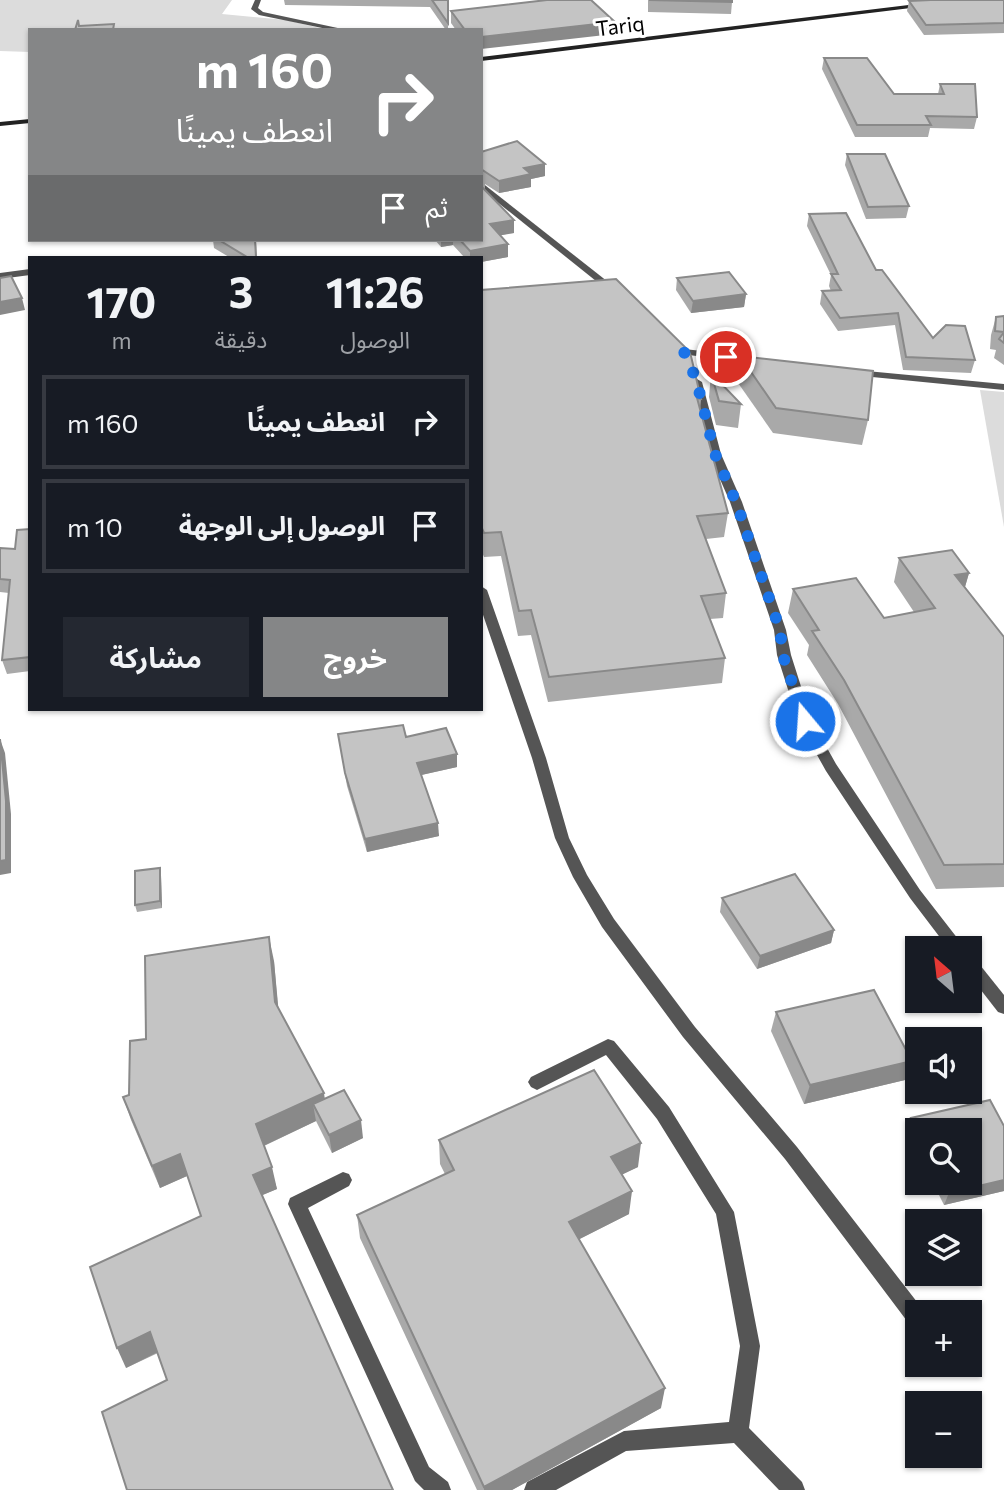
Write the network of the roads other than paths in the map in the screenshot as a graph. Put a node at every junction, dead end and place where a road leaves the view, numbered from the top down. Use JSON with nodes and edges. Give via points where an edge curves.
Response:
{"nodes":[{"id":1,"x":258,"y":0,"type":"edge"},
{"id":2,"x":936,"y":4,"type":"edge"},
{"id":3,"x":334,"y":28,"type":"edge"},
{"id":4,"x":483,"y":59,"type":"edge"},
{"id":5,"x":28,"y":121,"type":"edge"},
{"id":6,"x":0,"y":124,"type":"edge"},
{"id":7,"x":483,"y":187,"type":"edge"},
{"id":8,"x":28,"y":272,"type":"edge"},
{"id":9,"x":0,"y":276,"type":"edge"},
{"id":10,"x":603,"y":295,"type":"edge"},
{"id":11,"x":769,"y":362,"type":"edge"},
{"id":12,"x":845,"y":372,"type":"edge"},
{"id":13,"x":1004,"y":387,"type":"edge"},
{"id":14,"x":483,"y":596,"type":"edge"},
{"id":15,"x":948,"y":936,"type":"edge"},
{"id":16,"x":982,"y":980,"type":"edge"},
{"id":17,"x":1004,"y":1007,"type":"edge"},
{"id":18,"x":537,"y":1082,"type":"dead end"},
{"id":19,"x":342,"y":1180,"type":"dead end"},
{"id":20,"x":905,"y":1302,"type":"edge"},
{"id":21,"x":738,"y":1432,"type":"junction"},
{"id":22,"x":440,"y":1490,"type":"edge"},
{"id":23,"x":535,"y":1490,"type":"edge"},
{"id":24,"x":794,"y":1490,"type":"edge"}],
"edges":[{"from":1,"to":3,"type":"street","via":[[254,9],[261,14]]},
{"from":2,"to":4,"type":"main road","name":"Tariq"},
{"from":5,"to":6,"type":"main road"},
{"from":7,"to":10,"type":"street","via":[[620,296]]},
{"from":8,"to":9,"type":"street"},
{"from":11,"to":15,"type":"street","via":[[680,349],[692,368],[715,454],[776,618],[783,656],[805,721],[915,894]]},
{"from":12,"to":13,"type":"street"},
{"from":14,"to":20,"type":"street","via":[[562,838],[608,923]]},
{"from":16,"to":17,"type":"street"},
{"from":18,"to":21,"type":"street","via":[[608,1046],[663,1113],[725,1212],[750,1346]]},
{"from":19,"to":22,"type":"street","via":[[297,1204],[422,1474]]},
{"from":21,"to":23,"type":"street","via":[[624,1441]]},
{"from":21,"to":24,"type":"street"}]}
